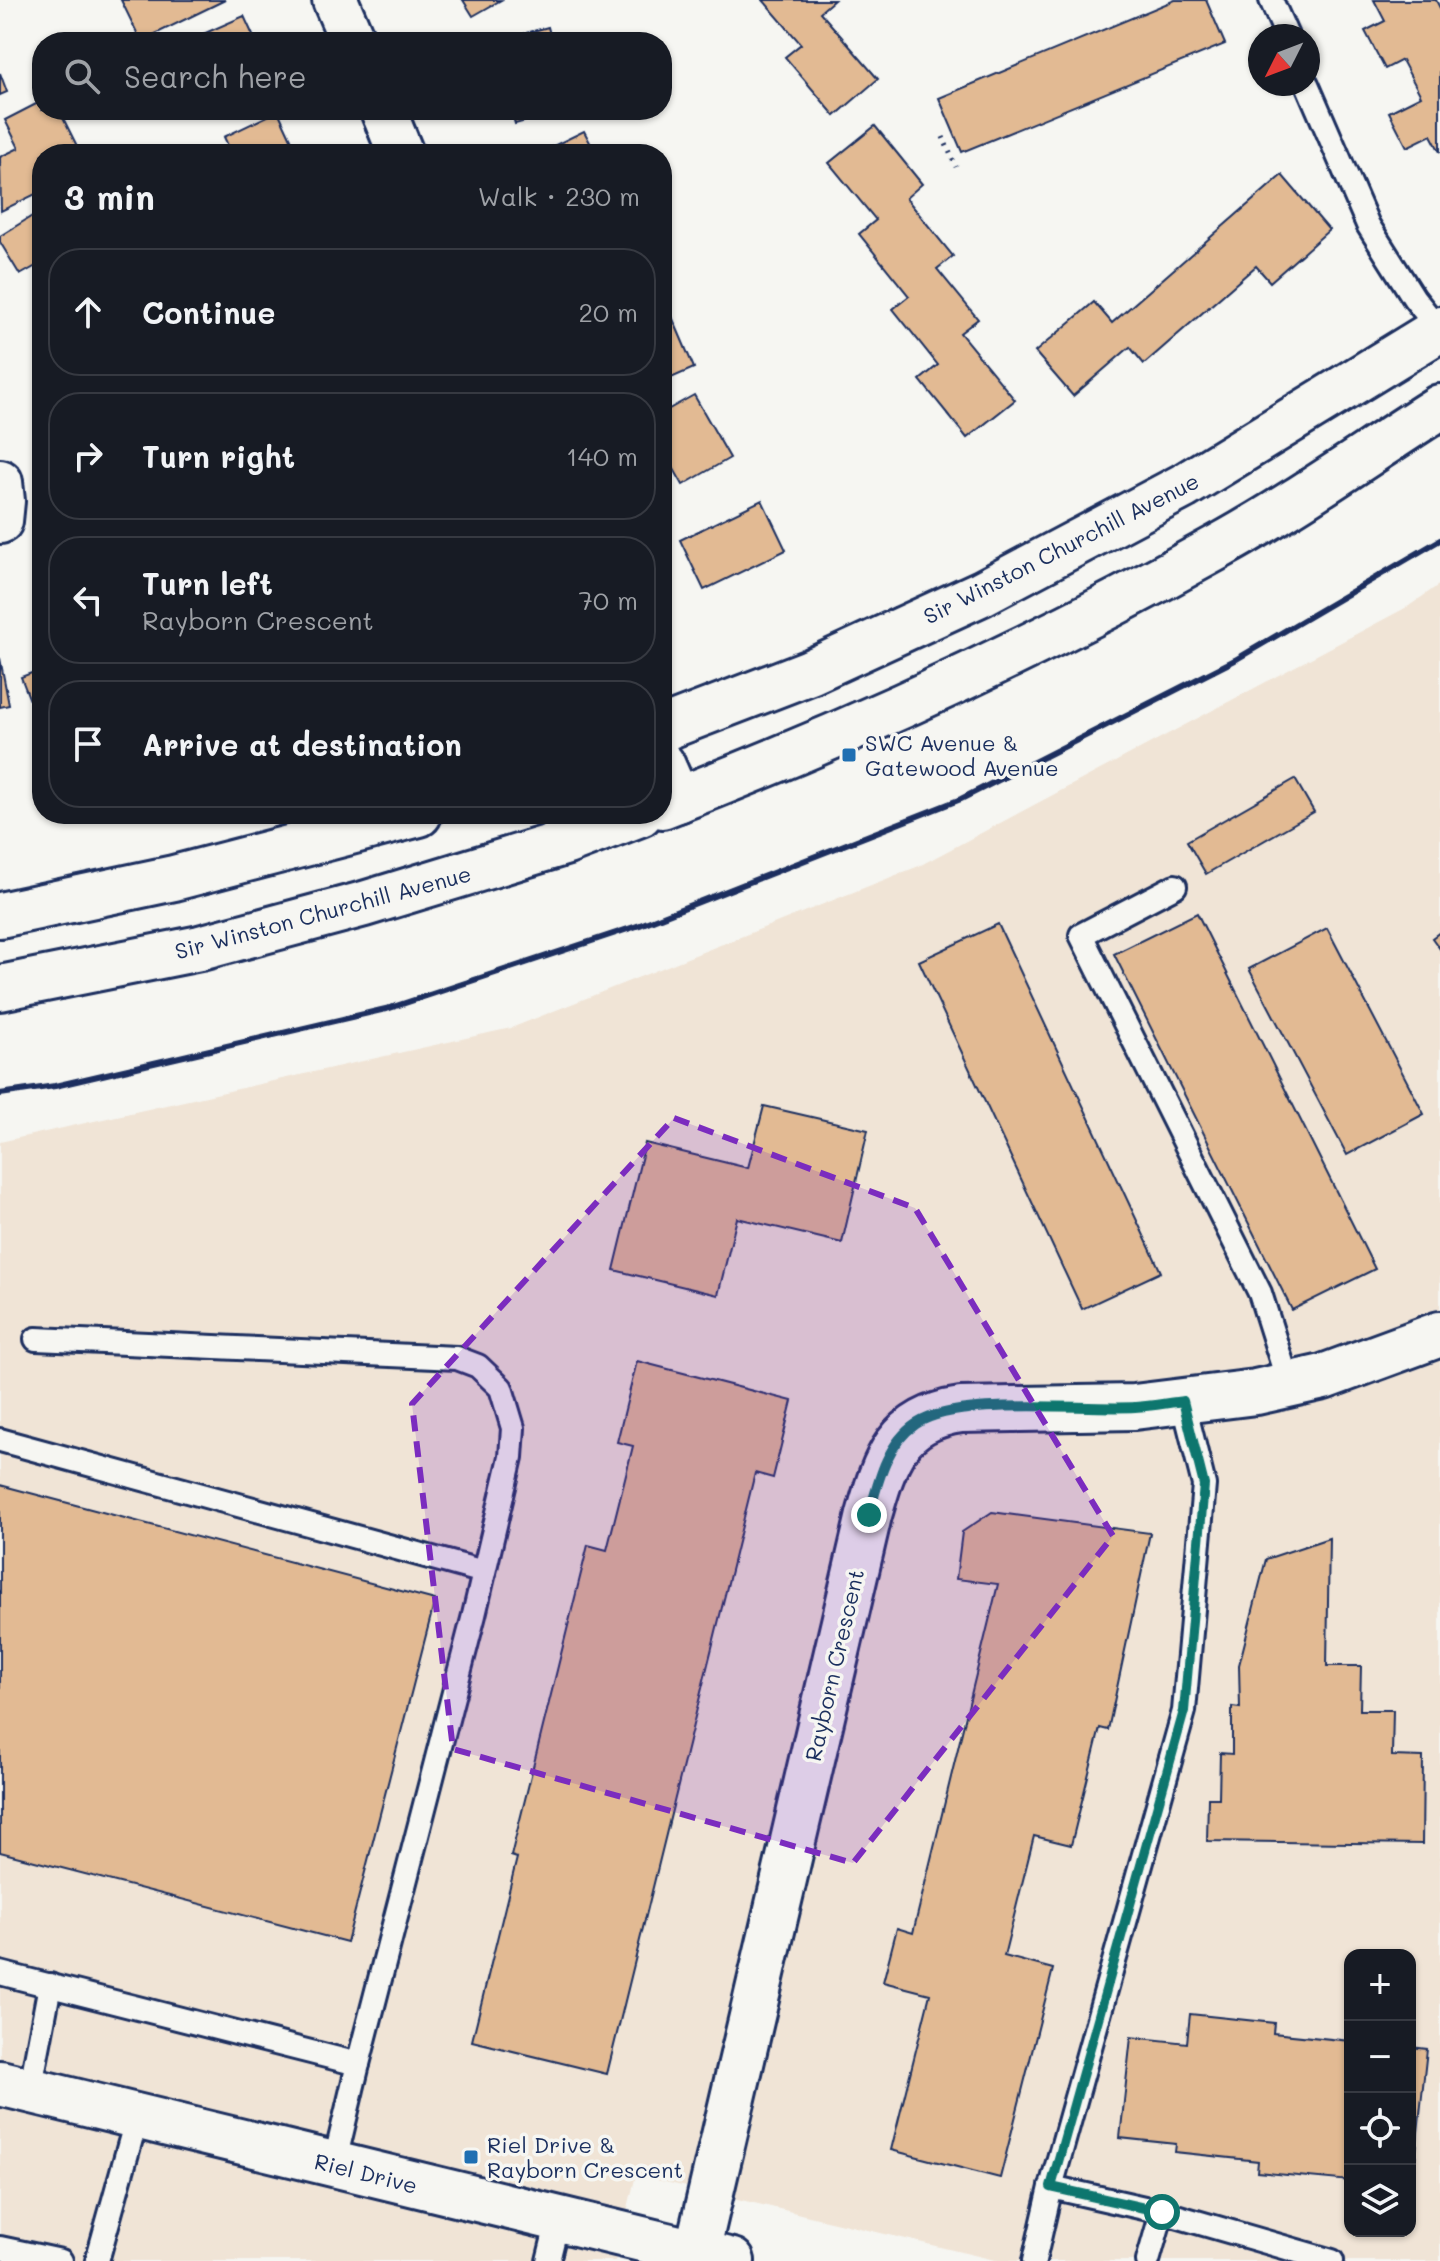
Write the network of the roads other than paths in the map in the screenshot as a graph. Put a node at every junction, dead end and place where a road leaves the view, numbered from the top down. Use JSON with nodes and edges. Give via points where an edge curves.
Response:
{"nodes":[{"id":1,"x":335,"y":0,"type":"edge"},
{"id":2,"x":1271,"y":0,"type":"edge"},
{"id":3,"x":1282,"y":24,"type":"edge"},
{"id":4,"x":349,"y":32,"type":"edge"},
{"id":5,"x":1312,"y":96,"type":"edge"},
{"id":6,"x":387,"y":120,"type":"edge"},
{"id":7,"x":397,"y":144,"type":"edge"},
{"id":8,"x":1439,"y":330,"type":"edge"},
{"id":9,"x":1440,"y":407,"type":"edge"},
{"id":10,"x":0,"y":482,"type":"edge"},
{"id":11,"x":0,"y":521,"type":"edge"},
{"id":12,"x":672,"y":725,"type":"edge"},
{"id":13,"x":672,"y":792,"type":"edge"},
{"id":14,"x":381,"y":824,"type":"edge"},
{"id":15,"x":603,"y":824,"type":"edge"},
{"id":16,"x":1175,"y":886,"type":"dead end"},
{"id":17,"x":0,"y":915,"type":"edge"},
{"id":18,"x":0,"y":988,"type":"edge"},
{"id":19,"x":1440,"y":1334,"type":"edge"},
{"id":20,"x":36,"y":1339,"type":"dead end"},
{"id":21,"x":1288,"y":1382,"type":"junction"},
{"id":22,"x":1183,"y":1401,"type":"junction"},
{"id":23,"x":0,"y":1440,"type":"edge"},
{"id":24,"x":484,"y":1572,"type":"junction"},
{"id":25,"x":0,"y":1973,"type":"edge"},
{"id":26,"x":50,"y":1985,"type":"junction"},
{"id":27,"x":358,"y":2064,"type":"junction"},
{"id":28,"x":15,"y":2087,"type":"edge"},
{"id":29,"x":137,"y":2117,"type":"junction"},
{"id":30,"x":334,"y":2165,"type":"junction"},
{"id":31,"x":1051,"y":2187,"type":"junction"},
{"id":32,"x":1162,"y":2212,"type":"junction"},
{"id":33,"x":553,"y":2240,"type":"edge"},
{"id":34,"x":0,"y":2248,"type":"edge"},
{"id":35,"x":715,"y":2256,"type":"edge"},
{"id":36,"x":61,"y":2261,"type":"edge"},
{"id":37,"x":97,"y":2261,"type":"edge"},
{"id":38,"x":1034,"y":2261,"type":"edge"},
{"id":39,"x":1148,"y":2261,"type":"edge"},
{"id":40,"x":1332,"y":2261,"type":"edge"}],
"edges":[{"from":1,"to":4,"type":"main road"},
{"from":2,"to":3,"type":"lane"},
{"from":5,"to":8,"type":"lane","via":[[1368,225]]},
{"from":6,"to":7,"type":"main road"},
{"from":8,"to":12,"type":"main road","name":"Sir Winston Churchill Avenue","via":[[1184,486],[982,593],[810,672]]},
{"from":9,"to":13,"type":"main road","name":"Sir Winston Churchill Avenue","via":[[1222,545],[1014,654],[840,735]]},
{"from":10,"to":11,"type":"main road"},
{"from":14,"to":17,"type":"main road","via":[[174,878]]},
{"from":15,"to":18,"type":"main road","name":"Sir Winston Churchill Avenue","via":[[567,842],[364,904],[200,948]]},
{"from":16,"to":21,"type":"lane","via":[[1081,935],[1260,1293]]},
{"from":19,"to":21,"type":"main road","name":"Rayborn Crescent","via":[[1323,1377]]},
{"from":20,"to":24,"type":"lane","via":[[457,1358],[478,1366],[501,1388],[513,1428]]},
{"from":21,"to":22,"type":"main road","name":"Rayborn Crescent","via":[[1256,1392]]},
{"from":22,"to":31,"type":"lane","via":[[1204,1485],[1184,1711]]},
{"from":22,"to":35,"type":"main road","name":"Rayborn Crescent","via":[[938,1413],[915,1425],[886,1460],[869,1515]]},
{"from":23,"to":24,"type":"lane"},
{"from":24,"to":27,"type":"lane"},
{"from":25,"to":26,"type":"lane"},
{"from":26,"to":27,"type":"lane"},
{"from":26,"to":28,"type":"lane"},
{"from":27,"to":30,"type":"lane"},
{"from":28,"to":29,"type":"main road","name":"Riel Drive"},
{"from":29,"to":30,"type":"main road","name":"Riel Drive"},
{"from":29,"to":37,"type":"lane"},
{"from":30,"to":33,"type":"main road","name":"Riel Drive"},
{"from":31,"to":32,"type":"lane"},
{"from":31,"to":38,"type":"lane"},
{"from":32,"to":39,"type":"lane"},
{"from":32,"to":40,"type":"lane"},
{"from":33,"to":35,"type":"main road","name":"Riel Drive"},
{"from":34,"to":36,"type":"lane"}]}
